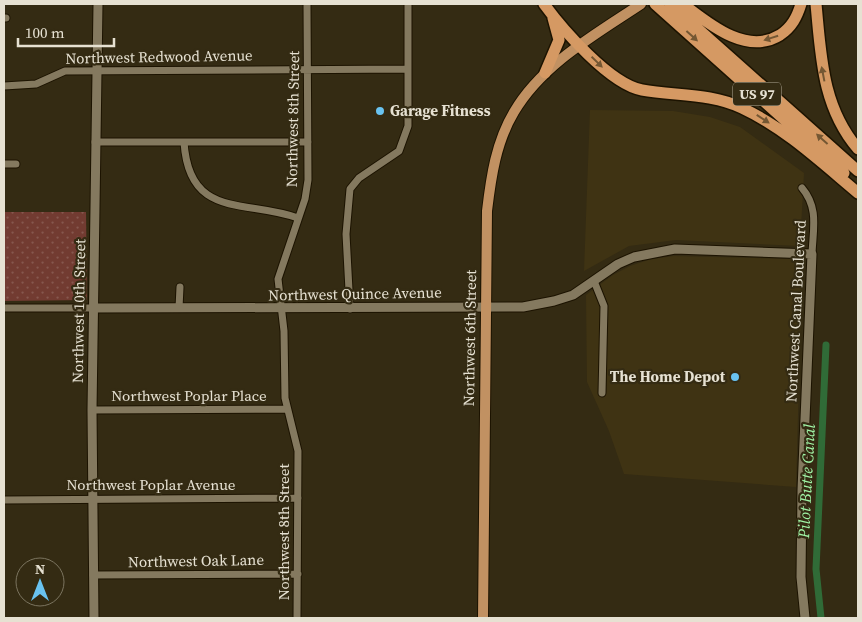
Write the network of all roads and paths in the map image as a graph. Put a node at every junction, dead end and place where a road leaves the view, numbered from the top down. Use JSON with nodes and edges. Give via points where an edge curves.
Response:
{"nodes":[{"id":1,"x":98,"y":4,"type":"edge"},
{"id":2,"x":307,"y":4,"type":"edge"},
{"id":3,"x":408,"y":4,"type":"edge"},
{"id":4,"x":544,"y":4,"type":"edge"},
{"id":5,"x":655,"y":4,"type":"edge"},
{"id":6,"x":670,"y":4,"type":"edge"},
{"id":7,"x":682,"y":4,"type":"edge"},
{"id":8,"x":801,"y":4,"type":"edge"},
{"id":9,"x":816,"y":4,"type":"edge"},
{"id":10,"x":639,"y":5,"type":"edge"},
{"id":11,"x":552,"y":14,"type":"junction"},
{"id":12,"x":580,"y":46,"type":"junction"},
{"id":13,"x":96,"y":69,"type":"junction"},
{"id":14,"x":307,"y":69,"type":"junction"},
{"id":15,"x":408,"y":69,"type":"junction"},
{"id":16,"x":545,"y":73,"type":"junction"},
{"id":17,"x":4,"y":86,"type":"edge"},
{"id":18,"x":95,"y":142,"type":"junction"},
{"id":19,"x":184,"y":142,"type":"junction"},
{"id":20,"x":308,"y":142,"type":"junction"},
{"id":21,"x":858,"y":149,"type":"edge"},
{"id":22,"x":4,"y":164,"type":"edge"},
{"id":23,"x":16,"y":164,"type":"dead end"},
{"id":24,"x":858,"y":171,"type":"edge"},
{"id":25,"x":858,"y":185,"type":"edge"},
{"id":26,"x":802,"y":188,"type":"dead end"},
{"id":27,"x":858,"y":193,"type":"edge"},
{"id":28,"x":298,"y":218,"type":"junction"},
{"id":29,"x":812,"y":254,"type":"junction"},
{"id":30,"x":594,"y":281,"type":"junction"},
{"id":31,"x":180,"y":287,"type":"dead end"},
{"id":32,"x":486,"y":307,"type":"junction"},
{"id":33,"x":4,"y":308,"type":"edge"},
{"id":34,"x":94,"y":308,"type":"junction"},
{"id":35,"x":179,"y":308,"type":"junction"},
{"id":36,"x":281,"y":309,"type":"junction"},
{"id":37,"x":350,"y":309,"type":"junction"},
{"id":38,"x":602,"y":393,"type":"dead end"},
{"id":39,"x":286,"y":409,"type":"junction"},
{"id":40,"x":92,"y":410,"type":"junction"},
{"id":41,"x":298,"y":498,"type":"junction"},
{"id":42,"x":4,"y":500,"type":"edge"},
{"id":43,"x":92,"y":500,"type":"junction"},
{"id":44,"x":298,"y":574,"type":"junction"},
{"id":45,"x":93,"y":576,"type":"junction"},
{"id":46,"x":94,"y":618,"type":"edge"},
{"id":47,"x":297,"y":618,"type":"edge"},
{"id":48,"x":483,"y":618,"type":"edge"},
{"id":49,"x":805,"y":618,"type":"edge"}],
"edges":[{"from":1,"to":13,"type":"street","name":"Northwest 10th Street"},
{"from":2,"to":14,"type":"street","name":"Northwest 8th Street"},
{"from":3,"to":15,"type":"street"},
{"from":4,"to":11,"type":"highway"},
{"from":5,"to":25,"type":"highway","number":"US 97","one_way":true},
{"from":24,"to":6,"type":"highway","number":"US 97","one_way":true},
{"from":8,"to":7,"type":"highway","one_way":true,"via":[[788,29],[766,40],[752,42],[722,32]]},
{"from":21,"to":9,"type":"highway","one_way":true,"via":[[835,115],[827,92]]},
{"from":10,"to":12,"type":"main road","name":"Northwest 6th Street"},
{"from":11,"to":12,"type":"highway"},
{"from":11,"to":16,"type":"highway","via":[[559,40]]},
{"from":12,"to":16,"type":"main road","name":"Northwest 6th Street"},
{"from":12,"to":27,"type":"highway","one_way":true,"via":[[620,82],[639,90],[720,100],[761,117]]},
{"from":13,"to":14,"type":"street","name":"Northwest Redwood Avenue"},
{"from":13,"to":17,"type":"street","name":"Northwest Redwood Avenue","via":[[65,70],[36,84]]},
{"from":13,"to":18,"type":"street","name":"Northwest 10th Street"},
{"from":14,"to":15,"type":"street","name":"Northwest Redwood Avenue"},
{"from":14,"to":20,"type":"street","name":"Northwest 8th Street"},
{"from":15,"to":37,"type":"street","via":[[408,126],[399,151],[359,178],[350,189],[346,234]]},
{"from":16,"to":32,"type":"main road","name":"Northwest 6th Street","via":[[514,112],[500,145],[491,179],[487,211]]},
{"from":18,"to":19,"type":"street"},
{"from":18,"to":34,"type":"street","name":"Northwest 10th Street"},
{"from":19,"to":20,"type":"street"},
{"from":19,"to":28,"type":"street","via":[[185,161],[202,190],[236,206]]},
{"from":20,"to":28,"type":"street","name":"Northwest 8th Street","via":[[306,189]]},
{"from":22,"to":23,"type":"street"},
{"from":26,"to":29,"type":"street","name":"Northwest Canal Boulevard","via":[[814,211]]},
{"from":28,"to":36,"type":"street","name":"Northwest 8th Street","via":[[278,279]]},
{"from":29,"to":30,"type":"street","name":"Northwest Quince Avenue","via":[[658,250],[618,264]]},
{"from":29,"to":49,"type":"street","name":"Northwest Canal Boulevard","via":[[802,490],[801,578]]},
{"from":30,"to":32,"type":"street","name":"Northwest Quince Avenue","via":[[554,302],[522,307]]},
{"from":30,"to":38,"type":"street","via":[[604,306]]},
{"from":31,"to":35,"type":"street"},
{"from":32,"to":37,"type":"street","name":"Northwest Quince Avenue"},
{"from":32,"to":48,"type":"main road","name":"Northwest 6th Street"},
{"from":33,"to":34,"type":"street","name":"Northwest Quince Avenue"},
{"from":34,"to":35,"type":"street","name":"Northwest Quince Avenue"},
{"from":34,"to":40,"type":"street","name":"Northwest 10th Street"},
{"from":35,"to":36,"type":"street","name":"Northwest Quince Avenue"},
{"from":36,"to":37,"type":"street","name":"Northwest Quince Avenue"},
{"from":36,"to":39,"type":"street","name":"Northwest 8th Street"},
{"from":39,"to":40,"type":"street","name":"Northwest Poplar Place"},
{"from":39,"to":41,"type":"street","name":"Northwest 8th Street","via":[[298,451]]},
{"from":40,"to":43,"type":"street","name":"Northwest 10th Street"},
{"from":41,"to":43,"type":"street","name":"Northwest Poplar Avenue"},
{"from":41,"to":44,"type":"street","name":"Northwest 8th Street"},
{"from":42,"to":43,"type":"street","name":"Northwest Poplar Avenue"},
{"from":43,"to":45,"type":"street","name":"Northwest 10th Street"},
{"from":44,"to":45,"type":"street","name":"Northwest Oak Lane"},
{"from":44,"to":47,"type":"street","name":"Northwest 8th Street"},
{"from":45,"to":46,"type":"street","name":"Northwest 10th Street"}]}
